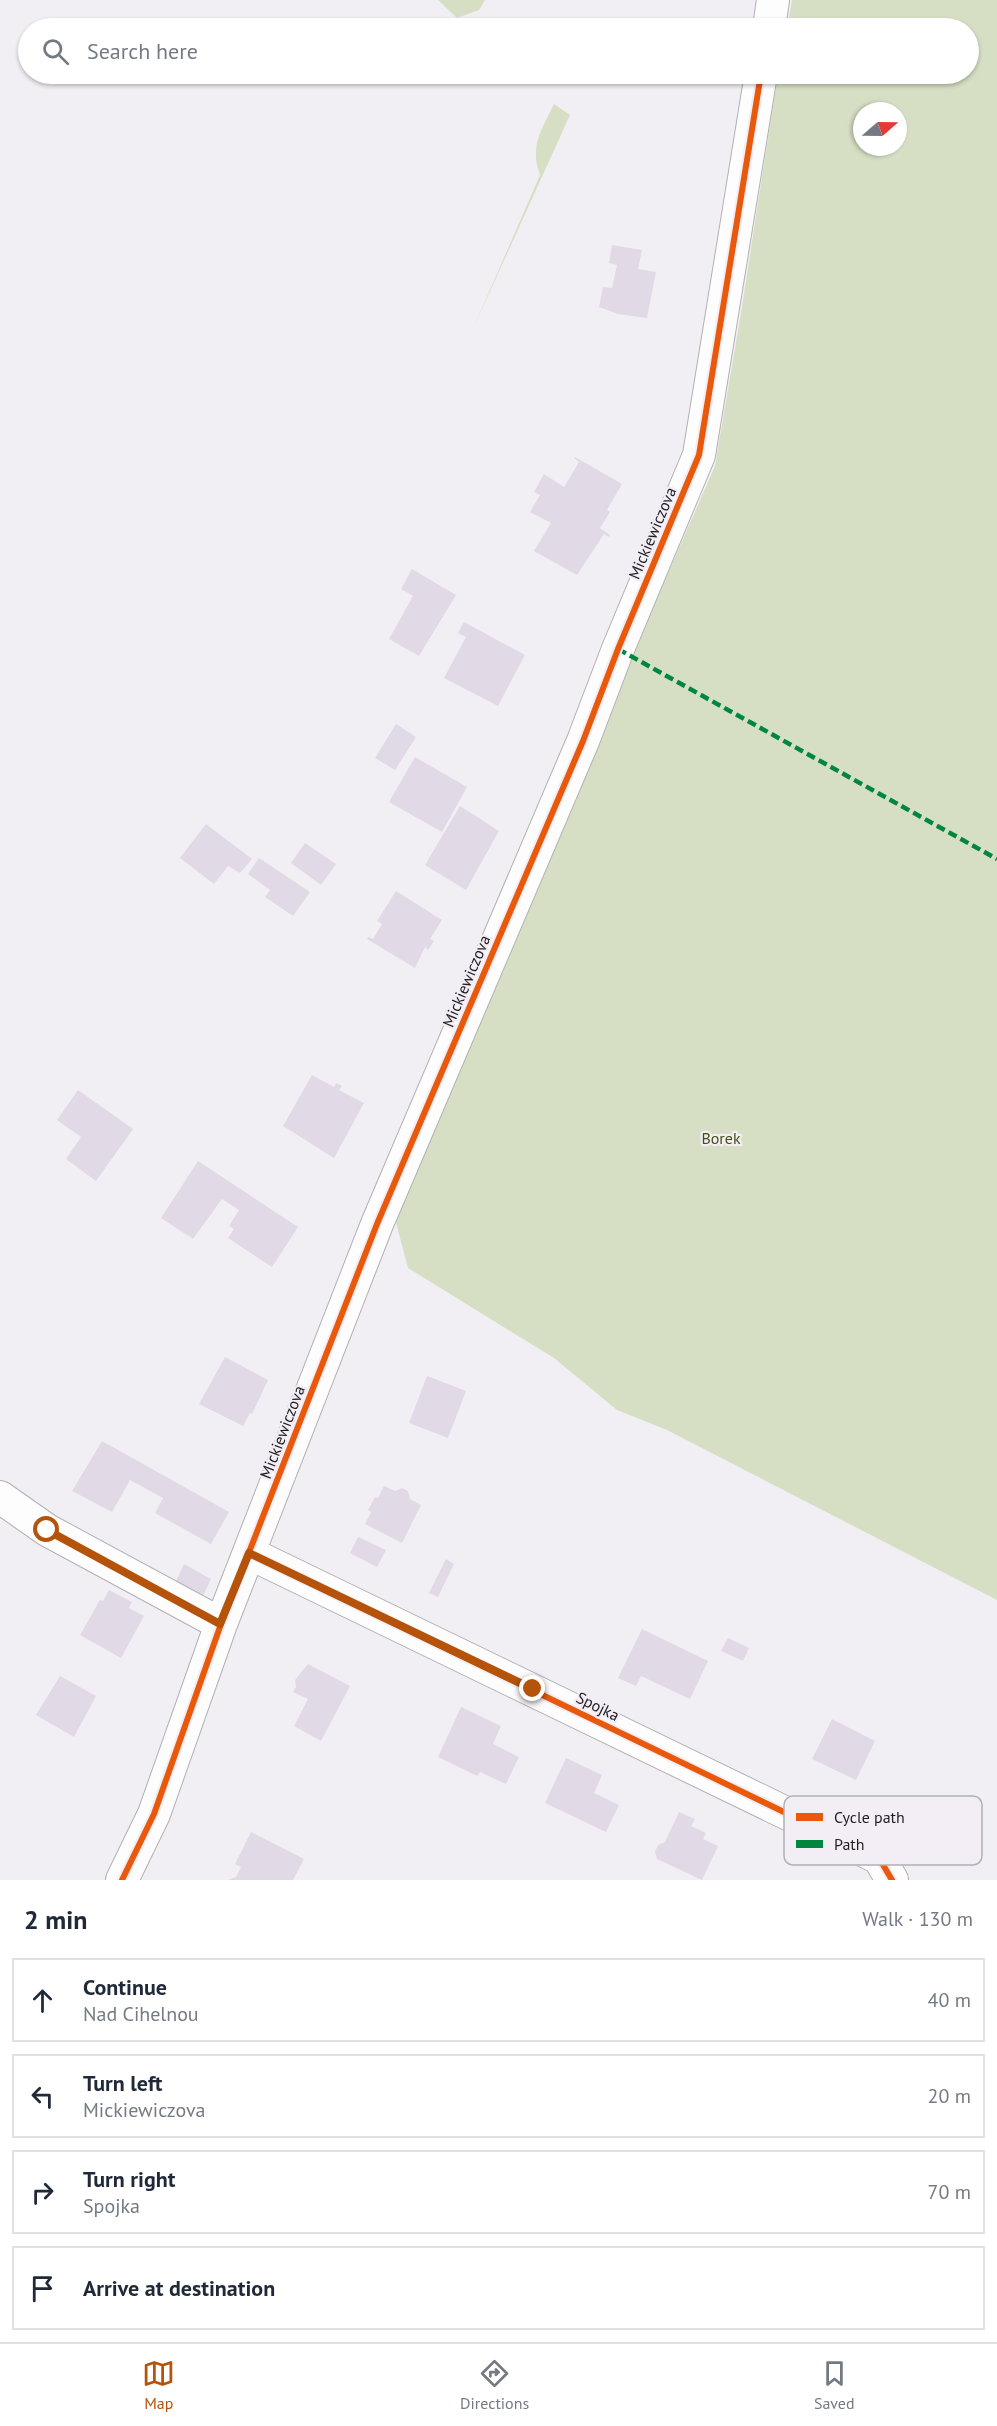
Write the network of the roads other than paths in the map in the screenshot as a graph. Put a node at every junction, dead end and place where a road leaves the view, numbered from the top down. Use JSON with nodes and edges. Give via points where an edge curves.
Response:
{"nodes":[{"id":1,"x":773,"y":0,"type":"edge"},
{"id":2,"x":770,"y":18,"type":"edge"},
{"id":3,"x":759,"y":84,"type":"edge"},
{"id":4,"x":0,"y":1497,"type":"edge"},
{"id":5,"x":249,"y":1553,"type":"junction"},
{"id":6,"x":220,"y":1624,"type":"junction"},
{"id":7,"x":784,"y":1812,"type":"edge"},
{"id":8,"x":883,"y":1865,"type":"edge"},
{"id":9,"x":122,"y":1880,"type":"edge"},
{"id":10,"x":892,"y":1880,"type":"edge"}],
"edges":[{"from":1,"to":2,"type":"street"},
{"from":3,"to":5,"type":"street","name":"Mickiewiczova","via":[[699,455],[583,741],[377,1224]]},
{"from":4,"to":6,"type":"street","via":[[47,1530]]},
{"from":5,"to":6,"type":"street","name":"Mickiewiczova"},
{"from":5,"to":7,"type":"street","name":"Spojka"},
{"from":6,"to":9,"type":"street","name":"Mickiewiczova","via":[[154,1814]]},
{"from":8,"to":10,"type":"street","name":"Spojka"}]}
